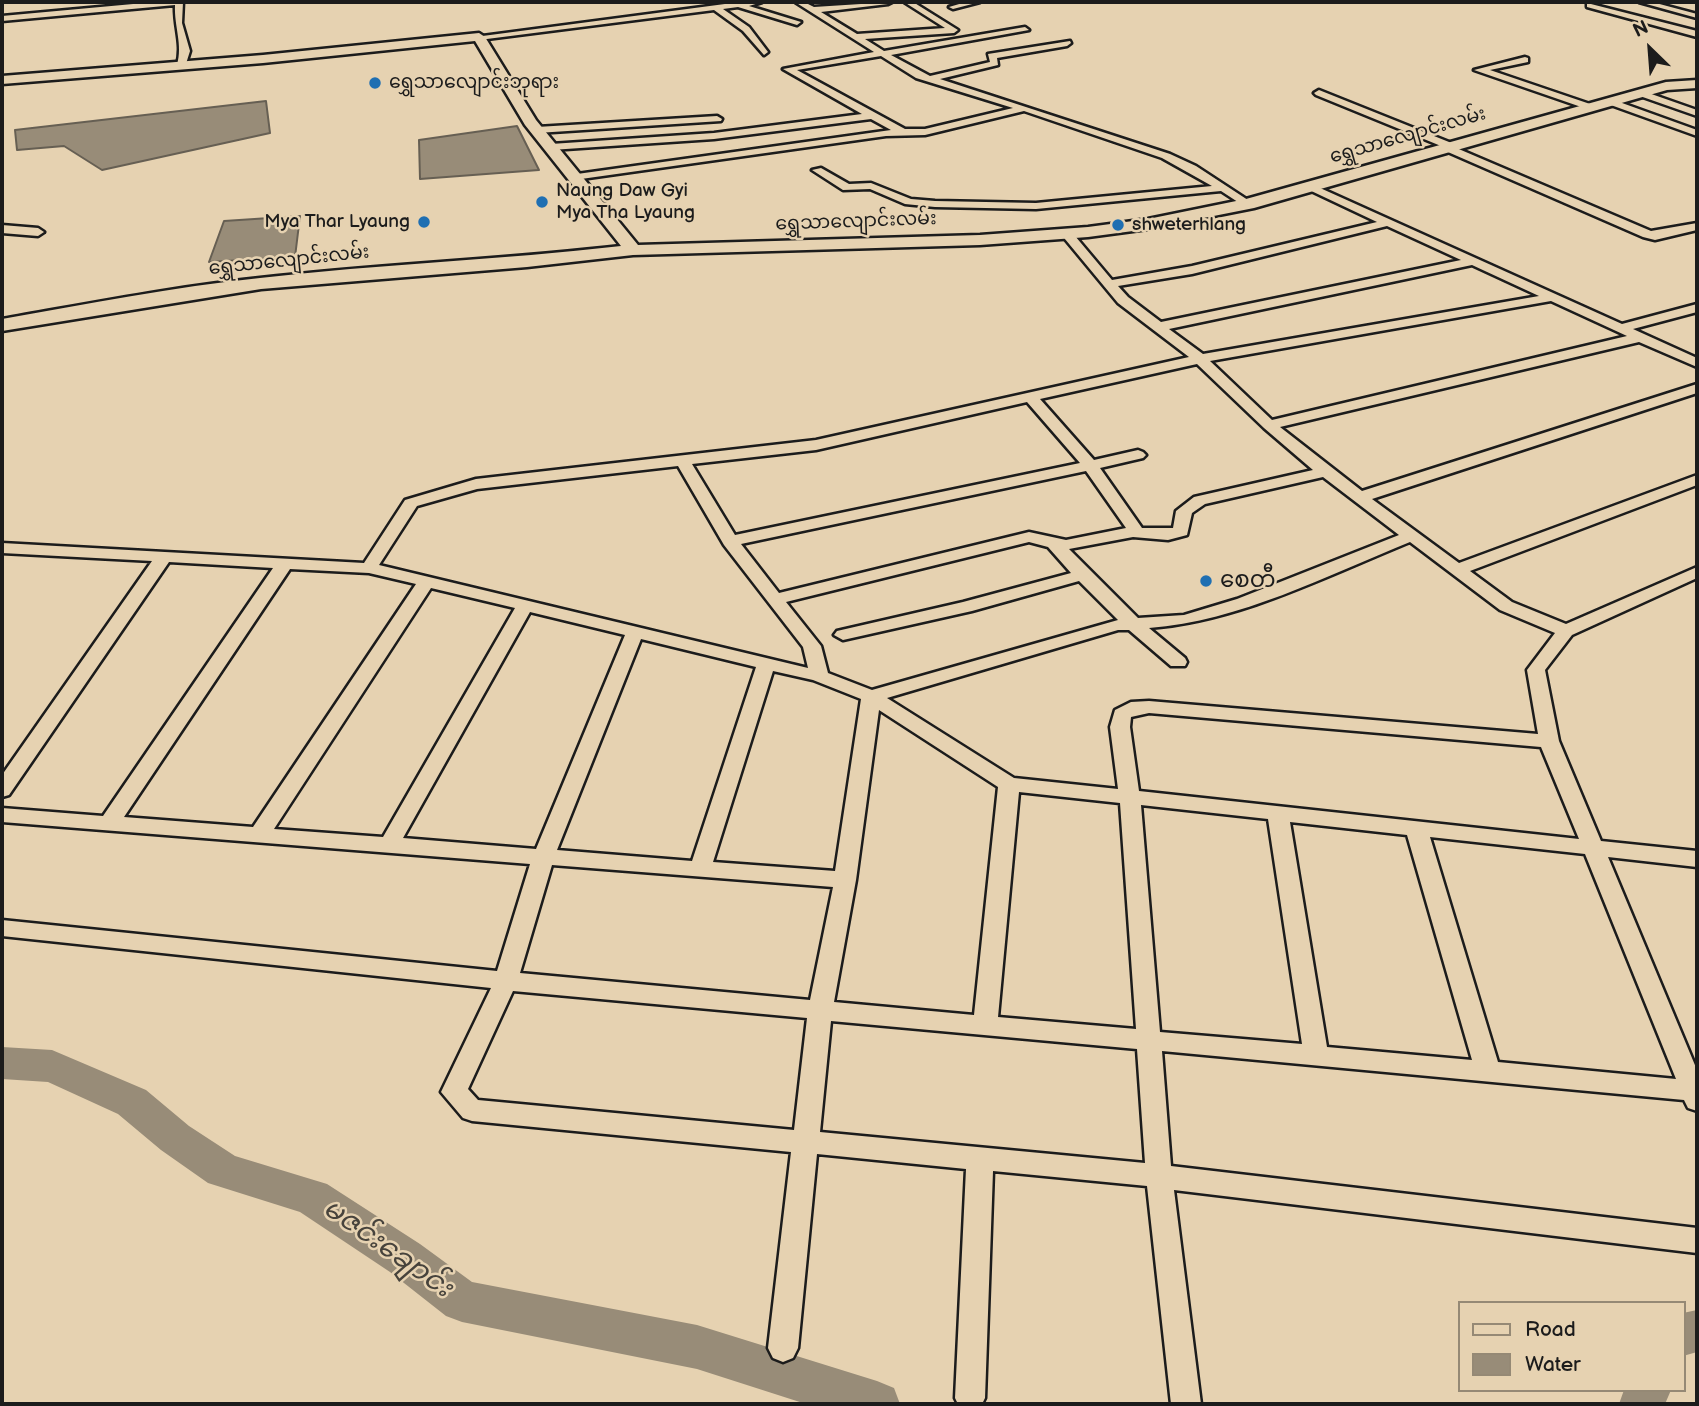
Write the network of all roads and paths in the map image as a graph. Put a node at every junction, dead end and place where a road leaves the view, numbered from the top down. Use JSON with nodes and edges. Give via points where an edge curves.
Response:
{"nodes":[{"id":1,"x":179,"y":2,"type":"edge"},
{"id":2,"x":758,"y":2,"type":"edge"},
{"id":3,"x":799,"y":2,"type":"edge"},
{"id":4,"x":888,"y":2,"type":"edge"},
{"id":5,"x":908,"y":2,"type":"edge"},
{"id":6,"x":976,"y":2,"type":"edge"},
{"id":7,"x":1643,"y":2,"type":"edge"},
{"id":8,"x":736,"y":5,"type":"junction"},
{"id":9,"x":1590,"y":5,"type":"dead end"},
{"id":10,"x":715,"y":7,"type":"junction"},
{"id":11,"x":953,"y":7,"type":"dead end"},
{"id":12,"x":813,"y":10,"type":"junction"},
{"id":13,"x":1697,"y":16,"type":"edge"},
{"id":14,"x":2,"y":19,"type":"edge"},
{"id":15,"x":797,"y":22,"type":"dead end"},
{"id":16,"x":1026,"y":30,"type":"dead end"},
{"id":17,"x":1697,"y":34,"type":"edge"},
{"id":18,"x":479,"y":37,"type":"junction"},
{"id":19,"x":856,"y":37,"type":"junction"},
{"id":20,"x":1067,"y":43,"type":"dead end"},
{"id":21,"x":764,"y":52,"type":"dead end"},
{"id":22,"x":883,"y":53,"type":"junction"},
{"id":23,"x":1525,"y":60,"type":"dead end"},
{"id":24,"x":181,"y":65,"type":"junction"},
{"id":25,"x":930,"y":79,"type":"junction"},
{"id":26,"x":2,"y":80,"type":"edge"},
{"id":27,"x":1697,"y":83,"type":"edge"},
{"id":28,"x":1319,"y":93,"type":"dead end"},
{"id":29,"x":1640,"y":93,"type":"junction"},
{"id":30,"x":1611,"y":102,"type":"junction"},
{"id":31,"x":1590,"y":107,"type":"junction"},
{"id":32,"x":1025,"y":108,"type":"junction"},
{"id":33,"x":1697,"y":113,"type":"edge"},
{"id":34,"x":872,"y":116,"type":"junction"},
{"id":35,"x":717,"y":119,"type":"dead end"},
{"id":36,"x":537,"y":130,"type":"junction"},
{"id":37,"x":902,"y":132,"type":"junction"},
{"id":38,"x":1697,"y":133,"type":"edge"},
{"id":39,"x":1448,"y":146,"type":"junction"},
{"id":40,"x":551,"y":147,"type":"junction"},
{"id":41,"x":817,"y":170,"type":"dead end"},
{"id":42,"x":575,"y":177,"type":"junction"},
{"id":43,"x":1309,"y":186,"type":"junction"},
{"id":44,"x":1221,"y":188,"type":"junction"},
{"id":45,"x":1248,"y":204,"type":"junction"},
{"id":46,"x":1390,"y":222,"type":"junction"},
{"id":47,"x":1697,"y":227,"type":"edge"},
{"id":48,"x":2,"y":229,"type":"edge"},
{"id":49,"x":38,"y":232,"type":"dead end"},
{"id":50,"x":1066,"y":233,"type":"junction"},
{"id":51,"x":634,"y":250,"type":"junction"},
{"id":52,"x":1474,"y":261,"type":"junction"},
{"id":53,"x":1109,"y":284,"type":"junction"},
{"id":54,"x":1553,"y":297,"type":"junction"},
{"id":55,"x":1697,"y":308,"type":"edge"},
{"id":56,"x":2,"y":325,"type":"edge"},
{"id":57,"x":1158,"y":327,"type":"junction"},
{"id":58,"x":1622,"y":328,"type":"junction"},
{"id":59,"x":1641,"y":337,"type":"junction"},
{"id":60,"x":1200,"y":359,"type":"junction"},
{"id":61,"x":1697,"y":363,"type":"edge"},
{"id":62,"x":1697,"y":388,"type":"edge"},
{"id":63,"x":1030,"y":397,"type":"junction"},
{"id":64,"x":1269,"y":425,"type":"junction"},
{"id":65,"x":1138,"y":455,"type":"dead end"},
{"id":66,"x":682,"y":460,"type":"junction"},
{"id":67,"x":1090,"y":465,"type":"junction"},
{"id":68,"x":1325,"y":472,"type":"junction"},
{"id":69,"x":1697,"y":480,"type":"edge"},
{"id":70,"x":1358,"y":498,"type":"junction"},
{"id":71,"x":1133,"y":532,"type":"junction"},
{"id":72,"x":1413,"y":536,"type":"junction"},
{"id":73,"x":730,"y":541,"type":"junction"},
{"id":74,"x":1055,"y":544,"type":"junction"},
{"id":75,"x":2,"y":548,"type":"edge"},
{"id":76,"x":164,"y":557,"type":"junction"},
{"id":77,"x":285,"y":563,"type":"junction"},
{"id":78,"x":369,"y":568,"type":"junction"},
{"id":79,"x":1457,"y":570,"type":"junction"},
{"id":80,"x":1697,"y":572,"type":"edge"},
{"id":81,"x":1082,"y":575,"type":"junction"},
{"id":82,"x":426,"y":582,"type":"junction"},
{"id":83,"x":775,"y":599,"type":"junction"},
{"id":84,"x":525,"y":606,"type":"junction"},
{"id":85,"x":1132,"y":624,"type":"junction"},
{"id":86,"x":1566,"y":631,"type":"junction"},
{"id":87,"x":635,"y":632,"type":"junction"},
{"id":88,"x":843,"y":635,"type":"dead end"},
{"id":89,"x":1178,"y":662,"type":"dead end"},
{"id":90,"x":766,"y":664,"type":"junction"},
{"id":91,"x":819,"y":677,"type":"junction"},
{"id":92,"x":871,"y":696,"type":"junction"},
{"id":93,"x":1549,"y":741,"type":"junction"},
{"id":94,"x":1009,"y":785,"type":"junction"},
{"id":95,"x":2,"y":790,"type":"edge"},
{"id":96,"x":1130,"y":798,"type":"junction"},
{"id":97,"x":1278,"y":815,"type":"junction"},
{"id":98,"x":2,"y":817,"type":"edge"},
{"id":99,"x":108,"y":825,"type":"junction"},
{"id":100,"x":1417,"y":831,"type":"junction"},
{"id":101,"x":258,"y":836,"type":"junction"},
{"id":102,"x":388,"y":846,"type":"junction"},
{"id":103,"x":1594,"y":850,"type":"junction"},
{"id":104,"x":543,"y":858,"type":"junction"},
{"id":105,"x":1697,"y":859,"type":"edge"},
{"id":106,"x":701,"y":869,"type":"junction"},
{"id":107,"x":845,"y":880,"type":"junction"},
{"id":108,"x":2,"y":928,"type":"edge"},
{"id":109,"x":506,"y":981,"type":"junction"},
{"id":110,"x":820,"y":1010,"type":"junction"},
{"id":111,"x":985,"y":1025,"type":"junction"},
{"id":112,"x":1149,"y":1040,"type":"junction"},
{"id":113,"x":1317,"y":1055,"type":"junction"},
{"id":114,"x":1488,"y":1071,"type":"junction"},
{"id":115,"x":1696,"y":1094,"type":"edge"},
{"id":116,"x":808,"y":1142,"type":"junction"},
{"id":117,"x":980,"y":1158,"type":"junction"},
{"id":118,"x":1159,"y":1177,"type":"junction"},
{"id":119,"x":1697,"y":1241,"type":"edge"},
{"id":120,"x":783,"y":1348,"type":"dead end"},
{"id":121,"x":970,"y":1398,"type":"dead end"},
{"id":122,"x":1186,"y":1404,"type":"edge"}],
"edges":[{"from":1,"to":14,"type":"street"},
{"from":1,"to":24,"type":"street","via":[[178,23],[186,51]]},
{"from":2,"to":8,"type":"street"},
{"from":3,"to":12,"type":"street"},
{"from":4,"to":12,"type":"street"},
{"from":5,"to":19,"type":"street","via":[[954,30]]},
{"from":6,"to":11,"type":"street"},
{"from":7,"to":13,"type":"street"},
{"from":8,"to":10,"type":"street"},
{"from":8,"to":15,"type":"street"},
{"from":9,"to":17,"type":"street"},
{"from":10,"to":18,"type":"street"},
{"from":10,"to":21,"type":"street","via":[[746,29]]},
{"from":12,"to":19,"type":"street"},
{"from":16,"to":22,"type":"street"},
{"from":18,"to":24,"type":"street"},
{"from":18,"to":36,"type":"street"},
{"from":19,"to":22,"type":"street"},
{"from":20,"to":25,"type":"street","via":[[991,56],[995,63]]},
{"from":22,"to":25,"type":"street"},
{"from":22,"to":34,"type":"street","via":[[788,69]]},
{"from":23,"to":31,"type":"street","via":[[1479,70]]},
{"from":24,"to":26,"type":"street"},
{"from":25,"to":32,"type":"street"},
{"from":27,"to":29,"type":"street","name":"ရွှေသာလျောင်းလမ်း"},
{"from":28,"to":39,"type":"street"},
{"from":29,"to":30,"type":"street","name":"ရွှေသာလျောင်းလမ်း"},
{"from":29,"to":33,"type":"street"},
{"from":30,"to":31,"type":"street","name":"ရွှေသာလျောင်းလမ်း"},
{"from":30,"to":38,"type":"street"},
{"from":31,"to":39,"type":"street","name":"ရွှေသာလျောင်းလမ်း"},
{"from":32,"to":37,"type":"street","via":[[926,132]]},
{"from":32,"to":44,"type":"street","via":[[1166,156]]},
{"from":34,"to":37,"type":"street"},
{"from":34,"to":40,"type":"street","via":[[714,136]]},
{"from":35,"to":36,"type":"street"},
{"from":36,"to":40,"type":"street"},
{"from":37,"to":42,"type":"street"},
{"from":39,"to":43,"type":"street","name":"ရွှေသာလျောင်းလမ်း"},
{"from":39,"to":47,"type":"street","via":[[1647,234]]},
{"from":40,"to":42,"type":"street"},
{"from":41,"to":44,"type":"street","via":[[847,188],[871,186],[909,202],[935,204],[1036,206]]},
{"from":42,"to":51,"type":"street"},
{"from":43,"to":45,"type":"street","name":"ရွှေသာလျောင်းလမ်း"},
{"from":43,"to":46,"type":"street"},
{"from":44,"to":45,"type":"street"},
{"from":45,"to":50,"type":"street","name":"ရွှေသာလျောင်းလမ်း","via":[[1162,222]]},
{"from":46,"to":52,"type":"street"},
{"from":46,"to":53,"type":"street","via":[[1192,270]]},
{"from":48,"to":49,"type":"street"},
{"from":50,"to":51,"type":"street","name":"ရွှေသာလျောင်းလမ်း","via":[[979,240]]},
{"from":50,"to":53,"type":"street"},
{"from":51,"to":56,"type":"street","name":"ရွှေသာလျောင်းလမ်း","via":[[261,283]]},
{"from":52,"to":54,"type":"street"},
{"from":52,"to":57,"type":"street"},
{"from":53,"to":57,"type":"street"},
{"from":54,"to":58,"type":"street"},
{"from":54,"to":60,"type":"street"},
{"from":55,"to":58,"type":"street"},
{"from":57,"to":60,"type":"street"},
{"from":58,"to":59,"type":"street"},
{"from":59,"to":61,"type":"street"},
{"from":59,"to":64,"type":"street"},
{"from":60,"to":63,"type":"street"},
{"from":60,"to":64,"type":"street"},
{"from":62,"to":70,"type":"street"},
{"from":63,"to":66,"type":"street","via":[[816,445]]},
{"from":63,"to":67,"type":"street"},
{"from":64,"to":68,"type":"street"},
{"from":65,"to":67,"type":"street"},
{"from":66,"to":73,"type":"street"},
{"from":66,"to":78,"type":"street","via":[[477,484],[411,503]]},
{"from":67,"to":71,"type":"street"},
{"from":67,"to":73,"type":"street"},
{"from":68,"to":70,"type":"street"},
{"from":68,"to":71,"type":"street","via":[[1200,500],[1184,511],[1181,531],[1168,535]]},
{"from":69,"to":79,"type":"street"},
{"from":70,"to":72,"type":"street"},
{"from":71,"to":74,"type":"street"},
{"from":72,"to":79,"type":"street"},
{"from":72,"to":85,"type":"street","via":[[1243,603],[1185,621]]},
{"from":73,"to":83,"type":"street"},
{"from":74,"to":81,"type":"street"},
{"from":74,"to":83,"type":"street","via":[[1028,537]]},
{"from":75,"to":76,"type":"street"},
{"from":76,"to":77,"type":"street"},
{"from":76,"to":95,"type":"street"},
{"from":77,"to":78,"type":"street"},
{"from":77,"to":99,"type":"street"},
{"from":78,"to":82,"type":"street"},
{"from":79,"to":86,"type":"street","via":[[1506,606]]},
{"from":80,"to":86,"type":"street"},
{"from":81,"to":85,"type":"street"},
{"from":81,"to":88,"type":"street"},
{"from":82,"to":84,"type":"street"},
{"from":82,"to":101,"type":"street"},
{"from":83,"to":91,"type":"street","via":[[813,646]]},
{"from":84,"to":87,"type":"street"},
{"from":84,"to":102,"type":"street"},
{"from":85,"to":89,"type":"street"},
{"from":85,"to":92,"type":"street"},
{"from":86,"to":93,"type":"street","via":[[1536,670]]},
{"from":87,"to":90,"type":"street"},
{"from":87,"to":104,"type":"street"},
{"from":90,"to":91,"type":"street"},
{"from":90,"to":106,"type":"street"},
{"from":91,"to":92,"type":"street"},
{"from":92,"to":94,"type":"street"},
{"from":92,"to":107,"type":"street"},
{"from":93,"to":96,"type":"street","via":[[1131,708],[1122,714],[1120,727]]},
{"from":93,"to":103,"type":"street"},
{"from":94,"to":96,"type":"street"},
{"from":94,"to":111,"type":"street"},
{"from":96,"to":97,"type":"street"},
{"from":96,"to":112,"type":"street"},
{"from":97,"to":100,"type":"street"},
{"from":97,"to":113,"type":"street"},
{"from":98,"to":99,"type":"street"},
{"from":99,"to":101,"type":"street"},
{"from":100,"to":103,"type":"street"},
{"from":100,"to":114,"type":"street"},
{"from":101,"to":102,"type":"street"},
{"from":102,"to":104,"type":"street"},
{"from":103,"to":105,"type":"street"},
{"from":103,"to":115,"type":"street"},
{"from":104,"to":106,"type":"street"},
{"from":104,"to":109,"type":"street"},
{"from":106,"to":107,"type":"street"},
{"from":107,"to":110,"type":"street"},
{"from":108,"to":109,"type":"street"},
{"from":109,"to":110,"type":"street"},
{"from":109,"to":116,"type":"street","via":[[454,1092],[472,1110]]},
{"from":110,"to":111,"type":"street"},
{"from":110,"to":116,"type":"street"},
{"from":111,"to":112,"type":"street"},
{"from":112,"to":113,"type":"street"},
{"from":112,"to":118,"type":"street"},
{"from":113,"to":114,"type":"street"},
{"from":114,"to":115,"type":"street"},
{"from":116,"to":117,"type":"street"},
{"from":116,"to":120,"type":"street"},
{"from":117,"to":118,"type":"street"},
{"from":117,"to":121,"type":"street"},
{"from":118,"to":119,"type":"street"},
{"from":118,"to":122,"type":"street"}]}
